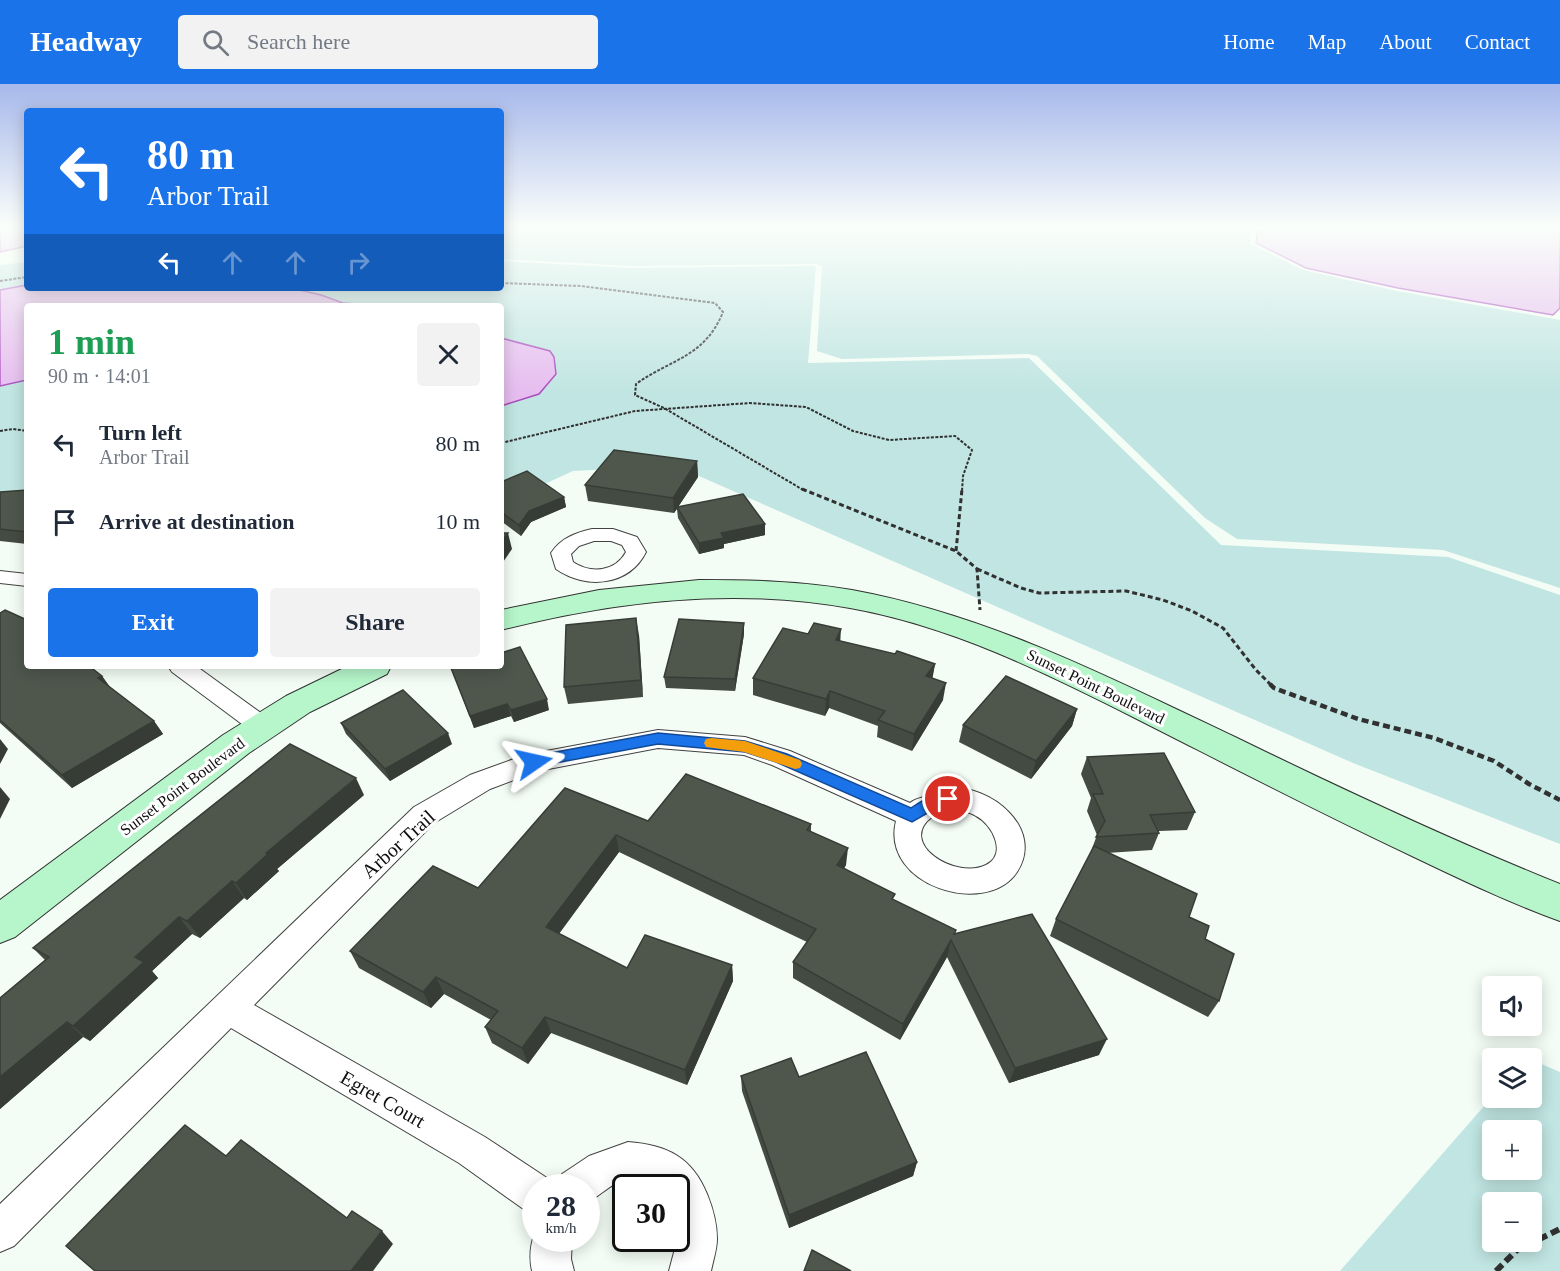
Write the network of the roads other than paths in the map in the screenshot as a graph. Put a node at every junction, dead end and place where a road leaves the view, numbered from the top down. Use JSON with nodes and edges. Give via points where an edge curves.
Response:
{"nodes":[{"id":1,"x":0,"y":577,"type":"edge"},
{"id":2,"x":24,"y":580,"type":"edge"},
{"id":3,"x":504,"y":619,"type":"edge"},
{"id":4,"x":184,"y":669,"type":"edge"},
{"id":5,"x":369,"y":669,"type":"edge"},
{"id":6,"x":263,"y":727,"type":"junction"},
{"id":7,"x":912,"y":816,"type":"dead end"},
{"id":8,"x":1560,"y":903,"type":"edge"},
{"id":9,"x":0,"y":924,"type":"edge"},
{"id":10,"x":228,"y":1008,"type":"junction"},
{"id":11,"x":591,"y":1174,"type":"edge"},
{"id":12,"x":522,"y":1184,"type":"edge"},
{"id":13,"x":0,"y":1232,"type":"edge"},
{"id":14,"x":551,"y":1252,"type":"edge"},
{"id":15,"x":553,"y":1271,"type":"edge"},
{"id":16,"x":690,"y":1271,"type":"edge"}],
"edges":[{"from":1,"to":2,"type":"street"},
{"from":3,"to":8,"type":"street","name":"Sunset Point Boulevard","via":[[600,587],[774,590],[897,609],[1007,644],[1472,867]]},
{"from":4,"to":6,"type":"street"},
{"from":5,"to":6,"type":"street","name":"Sunset Point Boulevard","via":[[298,704]]},
{"from":6,"to":9,"type":"street","name":"Sunset Point Boulevard"},
{"from":7,"to":10,"type":"street","name":"Arbor Trail","via":[[745,746],[658,739],[534,762],[480,782],[424,815]]},
{"from":10,"to":12,"type":"street","name":"Egret Court","via":[[472,1150]]},
{"from":10,"to":13,"type":"street","name":"Arbor Trail"},
{"from":11,"to":16,"type":"street","via":[[611,1164],[632,1160],[652,1163],[670,1172],[685,1187],[695,1207],[699,1230]]},
{"from":14,"to":15,"type":"street"}]}
